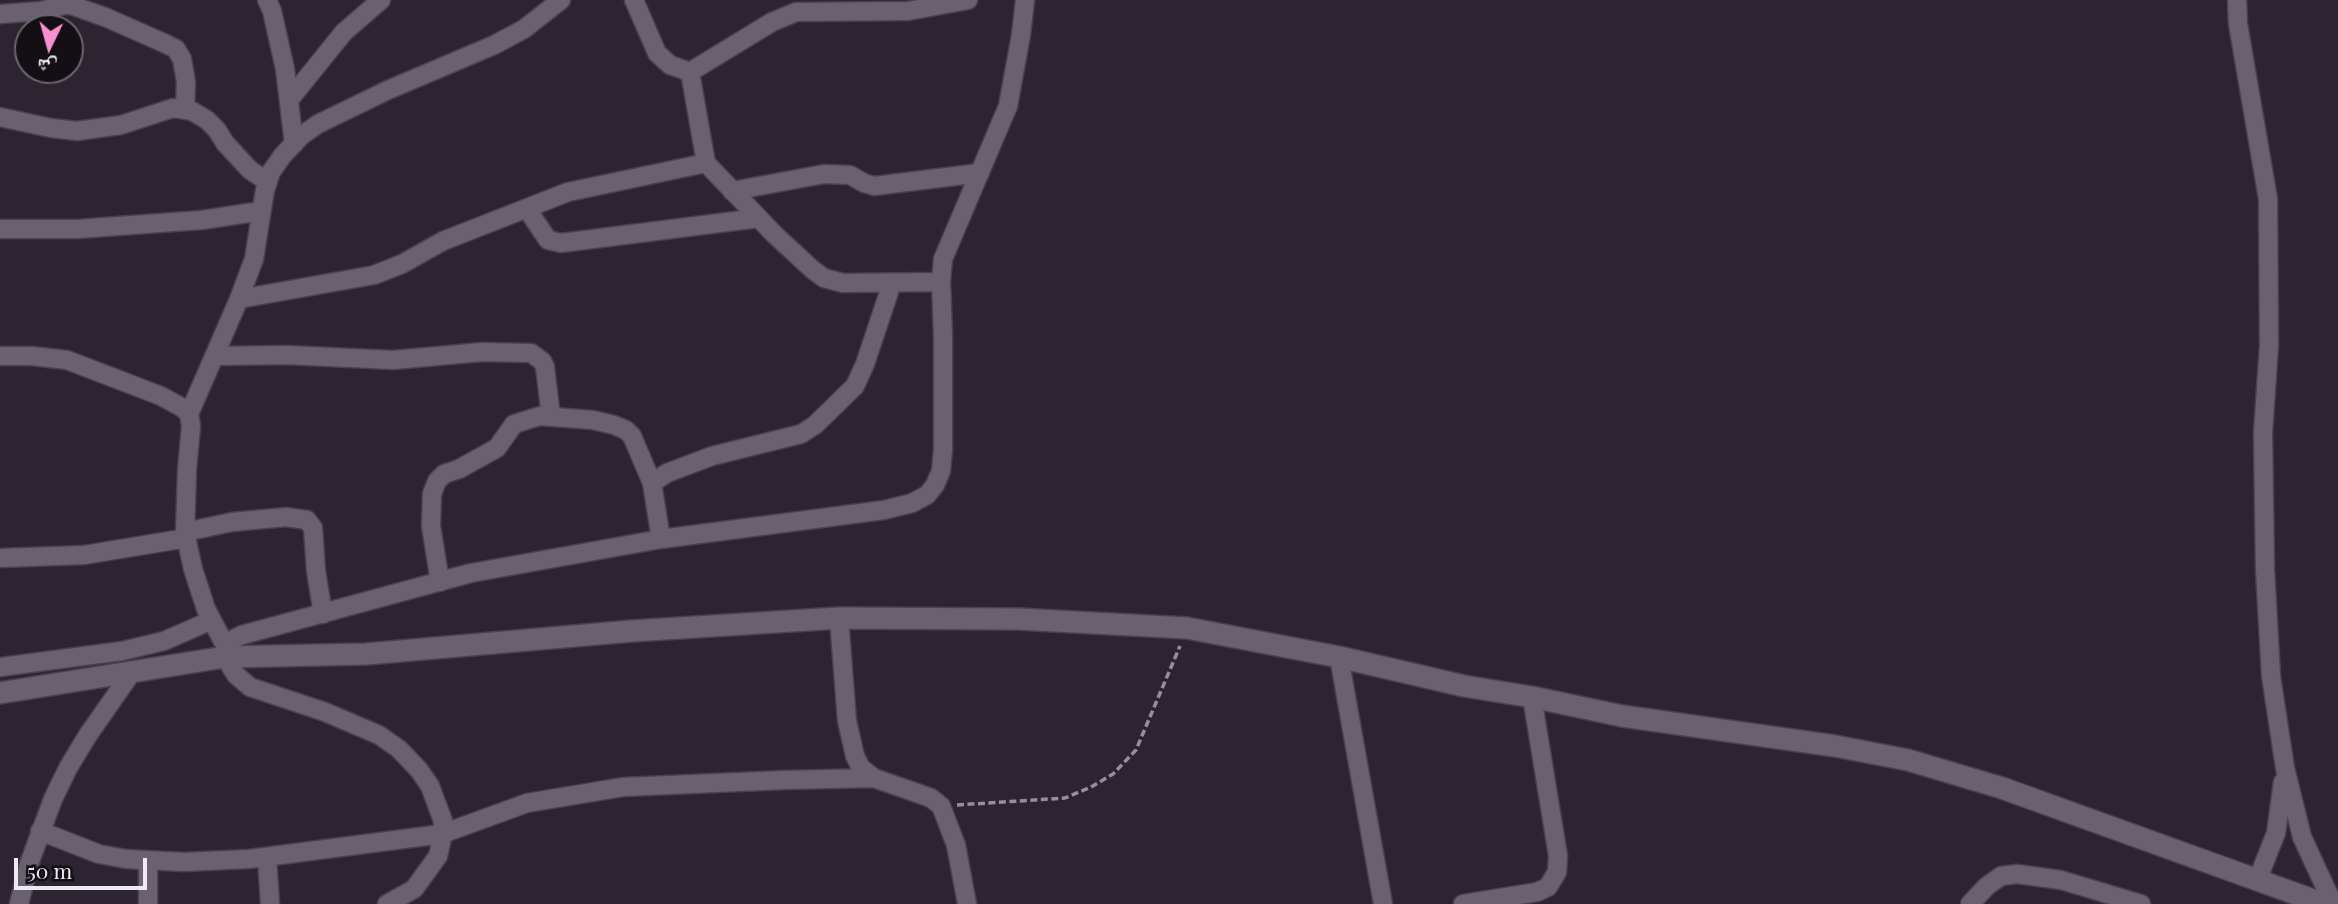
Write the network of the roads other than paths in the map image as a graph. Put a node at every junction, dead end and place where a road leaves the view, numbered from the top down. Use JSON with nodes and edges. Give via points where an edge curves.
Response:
{"nodes":[{"id":1,"x":267,"y":0,"type":"edge"},
{"id":2,"x":381,"y":0,"type":"edge"},
{"id":3,"x":561,"y":0,"type":"edge"},
{"id":4,"x":634,"y":0,"type":"edge"},
{"id":5,"x":968,"y":0,"type":"edge"},
{"id":6,"x":1025,"y":0,"type":"edge"},
{"id":7,"x":2237,"y":0,"type":"edge"},
{"id":8,"x":0,"y":14,"type":"edge"},
{"id":9,"x":690,"y":72,"type":"junction"},
{"id":10,"x":289,"y":100,"type":"junction"},
{"id":11,"x":185,"y":110,"type":"junction"},
{"id":12,"x":0,"y":117,"type":"edge"},
{"id":13,"x":294,"y":144,"type":"junction"},
{"id":14,"x":706,"y":163,"type":"junction"},
{"id":15,"x":980,"y":173,"type":"junction"},
{"id":16,"x":268,"y":182,"type":"junction"},
{"id":17,"x":732,"y":191,"type":"junction"},
{"id":18,"x":527,"y":209,"type":"junction"},
{"id":19,"x":261,"y":211,"type":"junction"},
{"id":20,"x":759,"y":218,"type":"junction"},
{"id":21,"x":0,"y":229,"type":"edge"},
{"id":22,"x":940,"y":282,"type":"junction"},
{"id":23,"x":892,"y":284,"type":"junction"},
{"id":24,"x":239,"y":299,"type":"junction"},
{"id":25,"x":214,"y":356,"type":"junction"},
{"id":26,"x":0,"y":357,"type":"edge"},
{"id":27,"x":189,"y":414,"type":"junction"},
{"id":28,"x":551,"y":417,"type":"junction"},
{"id":29,"x":652,"y":483,"type":"junction"},
{"id":30,"x":186,"y":535,"type":"junction"},
{"id":31,"x":661,"y":539,"type":"junction"},
{"id":32,"x":0,"y":558,"type":"edge"},
{"id":33,"x":440,"y":582,"type":"junction"},
{"id":34,"x":323,"y":614,"type":"junction"},
{"id":35,"x":839,"y":618,"type":"junction"},
{"id":36,"x":212,"y":620,"type":"junction"},
{"id":37,"x":225,"y":652,"type":"junction"},
{"id":38,"x":1339,"y":657,"type":"junction"},
{"id":39,"x":0,"y":667,"type":"edge"},
{"id":40,"x":132,"y":672,"type":"junction"},
{"id":41,"x":0,"y":693,"type":"edge"},
{"id":42,"x":1532,"y":697,"type":"junction"},
{"id":43,"x":2285,"y":768,"type":"junction"},
{"id":44,"x":874,"y":778,"type":"junction"},
{"id":45,"x":40,"y":831,"type":"junction"},
{"id":46,"x":442,"y":834,"type":"junction"},
{"id":47,"x":267,"y":857,"type":"junction"},
{"id":48,"x":148,"y":861,"type":"junction"},
{"id":49,"x":2257,"y":881,"type":"junction"},
{"id":50,"x":395,"y":901,"type":"edge"},
{"id":51,"x":19,"y":904,"type":"edge"},
{"id":52,"x":148,"y":904,"type":"edge"},
{"id":53,"x":270,"y":904,"type":"edge"},
{"id":54,"x":967,"y":904,"type":"edge"},
{"id":55,"x":1383,"y":904,"type":"edge"},
{"id":56,"x":1463,"y":904,"type":"edge"},
{"id":57,"x":1970,"y":904,"type":"edge"},
{"id":58,"x":2141,"y":904,"type":"edge"},
{"id":59,"x":2324,"y":904,"type":"edge"},
{"id":60,"x":2333,"y":904,"type":"edge"}],
"edges":[{"from":1,"to":10,"type":"street"},
{"from":2,"to":10,"type":"street","via":[[344,32]]},
{"from":3,"to":13,"type":"street","via":[[524,29],[318,124]]},
{"from":4,"to":9,"type":"street","via":[[657,53],[670,65]]},
{"from":5,"to":9,"type":"street","via":[[881,13],[796,12]]},
{"from":6,"to":15,"type":"street","via":[[1008,106]]},
{"from":7,"to":43,"type":"street","via":[[2268,199],[2265,569],[2271,676]]},
{"from":8,"to":11,"type":"street","via":[[72,5],[176,49],[186,82]]},
{"from":9,"to":14,"type":"street"},
{"from":10,"to":13,"type":"street"},
{"from":11,"to":12,"type":"street","via":[[173,108],[121,125],[77,131]]},
{"from":11,"to":16,"type":"street","via":[[207,120],[250,170]]},
{"from":13,"to":16,"type":"street"},
{"from":14,"to":17,"type":"street"},
{"from":14,"to":18,"type":"street","via":[[568,192]]},
{"from":15,"to":17,"type":"street","via":[[874,186],[849,176],[824,174]]},
{"from":15,"to":22,"type":"street","via":[[943,259]]},
{"from":16,"to":19,"type":"street"},
{"from":17,"to":20,"type":"street"},
{"from":18,"to":20,"type":"street","via":[[548,240],[561,243]]},
{"from":18,"to":24,"type":"street","via":[[443,241],[374,275]]},
{"from":19,"to":21,"type":"street","via":[[78,229]]},
{"from":19,"to":24,"type":"street","via":[[254,258]]},
{"from":20,"to":23,"type":"street","via":[[824,278]]},
{"from":22,"to":23,"type":"street"},
{"from":22,"to":31,"type":"street","via":[[943,450],[941,471],[927,495],[884,510]]},
{"from":23,"to":29,"type":"street","via":[[855,386],[815,425],[801,434],[712,456]]},
{"from":24,"to":25,"type":"street"},
{"from":25,"to":27,"type":"street"},
{"from":25,"to":28,"type":"street","via":[[393,360],[531,353],[545,367]]},
{"from":26,"to":27,"type":"street","via":[[67,360],[161,396]]},
{"from":27,"to":30,"type":"street"},
{"from":28,"to":29,"type":"street","via":[[593,420],[626,430],[637,444]]},
{"from":28,"to":33,"type":"street","via":[[514,424],[497,448],[437,481],[431,526]]},
{"from":29,"to":31,"type":"street"},
{"from":30,"to":32,"type":"street","via":[[84,555]]},
{"from":30,"to":34,"type":"street","via":[[232,522],[286,517],[307,520],[313,528]]},
{"from":30,"to":36,"type":"street"},
{"from":31,"to":33,"type":"street"},
{"from":33,"to":34,"type":"street"},
{"from":34,"to":37,"type":"street","via":[[233,638]]},
{"from":35,"to":37,"type":"street","via":[[366,654]]},
{"from":35,"to":38,"type":"street","via":[[1018,619],[1187,628]]},
{"from":35,"to":44,"type":"street","via":[[850,742],[861,768]]},
{"from":36,"to":37,"type":"street"},
{"from":36,"to":39,"type":"street","via":[[164,641],[121,651]]},
{"from":37,"to":40,"type":"street"},
{"from":37,"to":46,"type":"street","via":[[236,675],[250,687],[358,725],[399,749],[430,786],[443,821]]},
{"from":38,"to":42,"type":"street"},
{"from":38,"to":55,"type":"street"},
{"from":40,"to":41,"type":"street"},
{"from":40,"to":45,"type":"street","via":[[68,768]]},
{"from":42,"to":49,"type":"street","via":[[1622,716],[1908,760],[2002,788]]},
{"from":42,"to":56,"type":"street","via":[[1557,872],[1548,887],[1537,892]]},
{"from":43,"to":49,"type":"street","via":[[2276,833]]},
{"from":43,"to":60,"type":"street","via":[[2302,837]]},
{"from":44,"to":46,"type":"street","via":[[622,787],[527,803]]},
{"from":44,"to":54,"type":"street","via":[[931,798],[941,806],[956,845]]},
{"from":45,"to":48,"type":"street","via":[[99,854]]},
{"from":45,"to":51,"type":"street"},
{"from":46,"to":47,"type":"street"},
{"from":46,"to":50,"type":"street","via":[[438,856],[424,876]]},
{"from":47,"to":48,"type":"street"},
{"from":47,"to":53,"type":"street"},
{"from":48,"to":52,"type":"street"},
{"from":49,"to":59,"type":"street"},
{"from":57,"to":58,"type":"street","via":[[2001,876],[2017,874],[2061,880]]}]}
